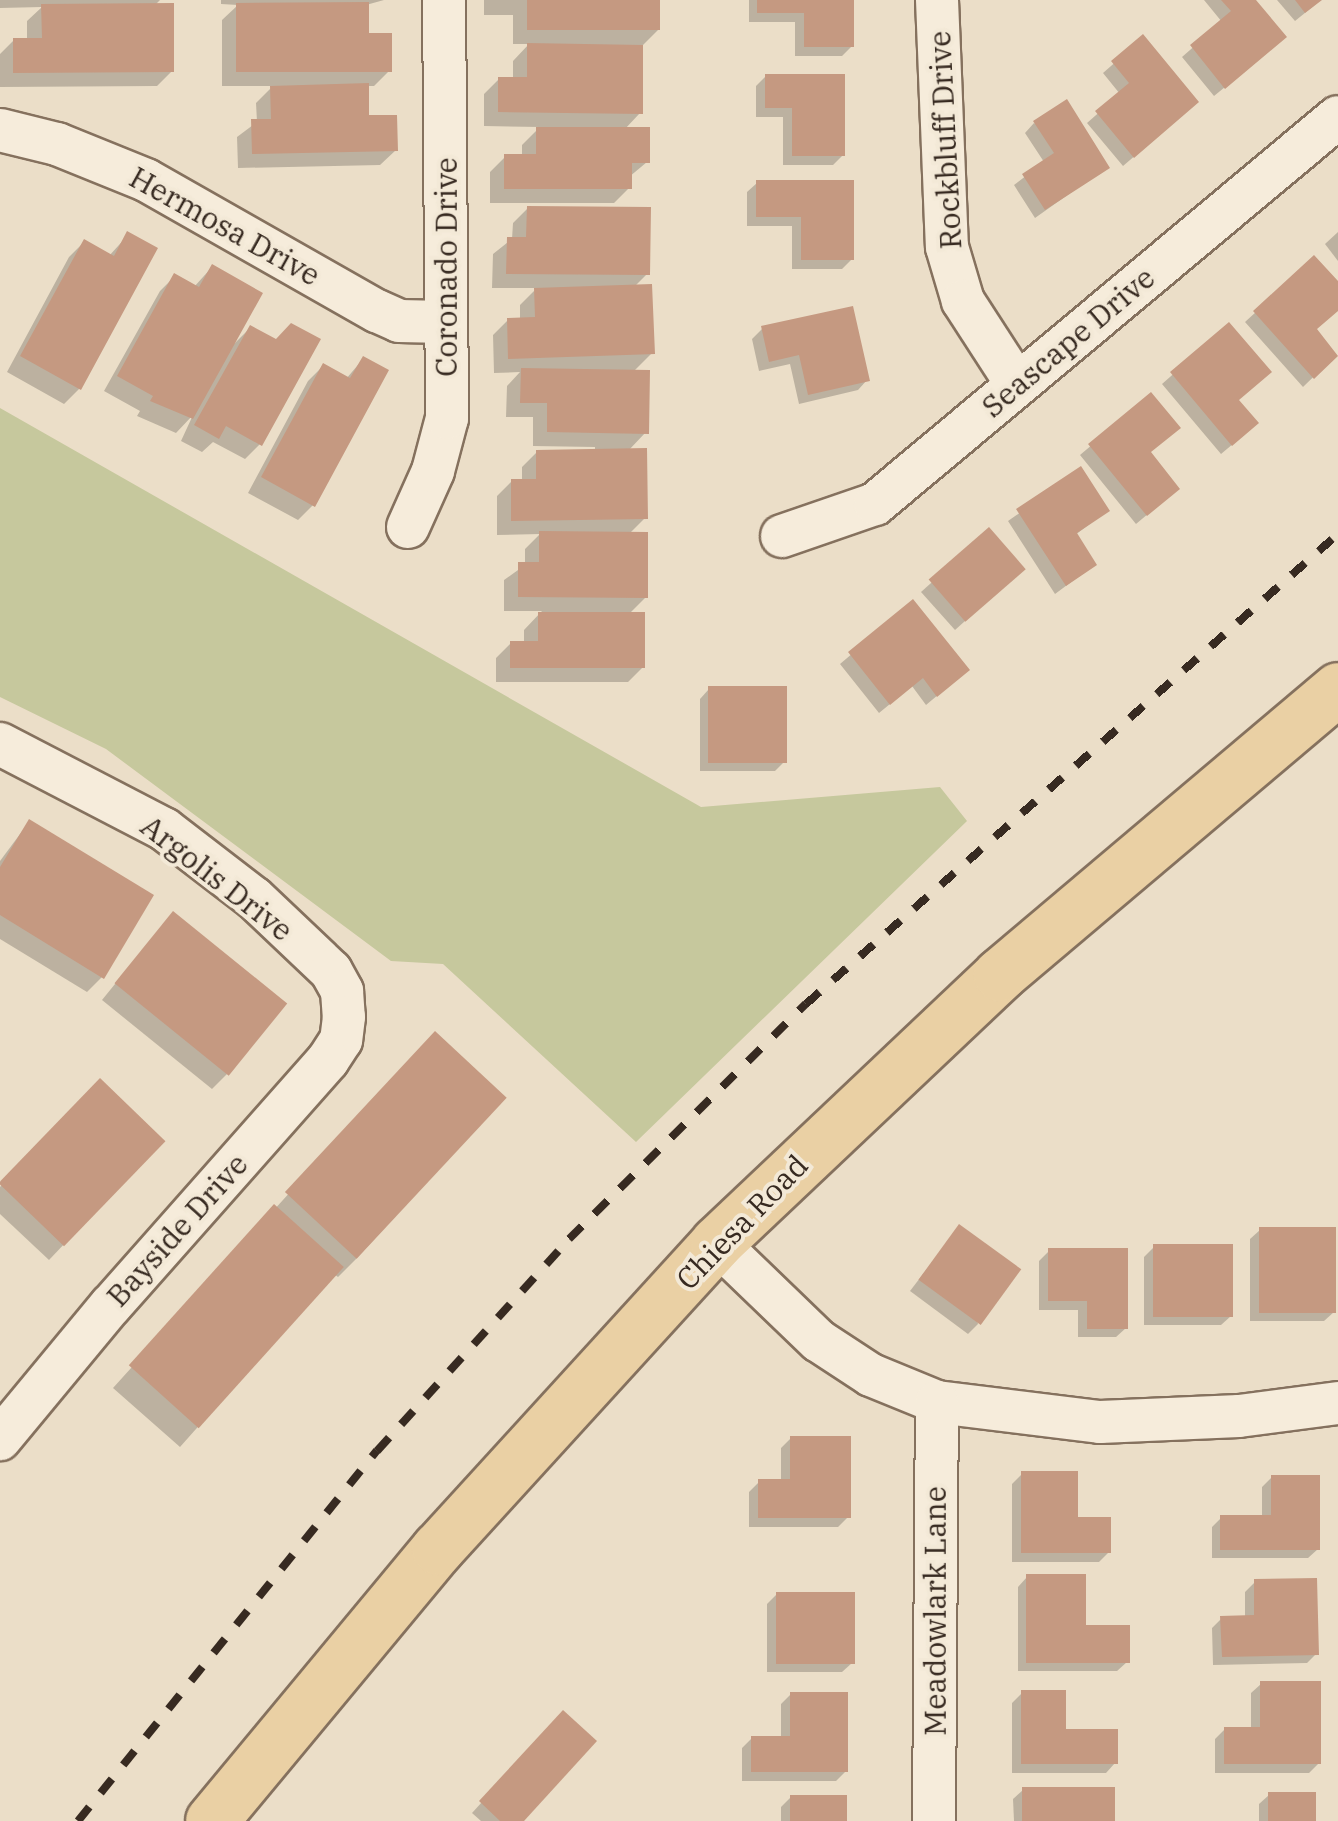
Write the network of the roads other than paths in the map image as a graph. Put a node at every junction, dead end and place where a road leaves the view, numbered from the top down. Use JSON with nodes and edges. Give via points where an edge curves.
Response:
{"nodes":[{"id":1,"x":444,"y":0,"type":"edge"},
{"id":2,"x":937,"y":0,"type":"edge"},
{"id":3,"x":1338,"y":117,"type":"edge"},
{"id":4,"x":0,"y":130,"type":"edge"},
{"id":5,"x":446,"y":322,"type":"junction"},
{"id":6,"x":1016,"y":383,"type":"junction"},
{"id":7,"x":408,"y":526,"type":"dead end"},
{"id":8,"x":782,"y":536,"type":"dead end"},
{"id":9,"x":1338,"y":690,"type":"edge"},
{"id":10,"x":0,"y":744,"type":"edge"},
{"id":11,"x":344,"y":1018,"type":"joint"},
{"id":12,"x":717,"y":1244,"type":"junction"},
{"id":13,"x":937,"y":1402,"type":"junction"},
{"id":14,"x":1338,"y":1403,"type":"edge"},
{"id":15,"x":0,"y":1439,"type":"edge"},
{"id":16,"x":212,"y":1821,"type":"edge"},
{"id":17,"x":934,"y":1821,"type":"edge"}],
"edges":[{"from":1,"to":5,"type":"street","name":"Coronado Drive"},
{"from":2,"to":6,"type":"street","name":"Rockbluff Drive","via":[[947,247],[963,300]]},
{"from":3,"to":6,"type":"street","name":"Seascape Drive"},
{"from":4,"to":5,"type":"street","name":"Hermosa Drive","via":[[57,144],[146,180],[377,311],[399,320]]},
{"from":5,"to":7,"type":"street","name":"Coronado Drive","via":[[444,440]]},
{"from":6,"to":8,"type":"street","name":"Seascape Drive","via":[[875,504]]},
{"from":9,"to":12,"type":"main road","name":"Chiesa Road","via":[[1000,975]]},
{"from":10,"to":11,"type":"street","name":"Argolis Drive","via":[[164,829],[239,887],[331,971],[342,991]]},
{"from":11,"to":15,"type":"street","name":"Bayside Drive","via":[[341,1040],[328,1060]]},
{"from":12,"to":13,"type":"street","via":[[819,1341],[871,1375]]},
{"from":12,"to":16,"type":"main road","name":"Chiesa Road","via":[[438,1549]]},
{"from":13,"to":14,"type":"street","via":[[1100,1422],[1239,1416]]},
{"from":13,"to":17,"type":"street","name":"Meadowlark Lane"}]}
